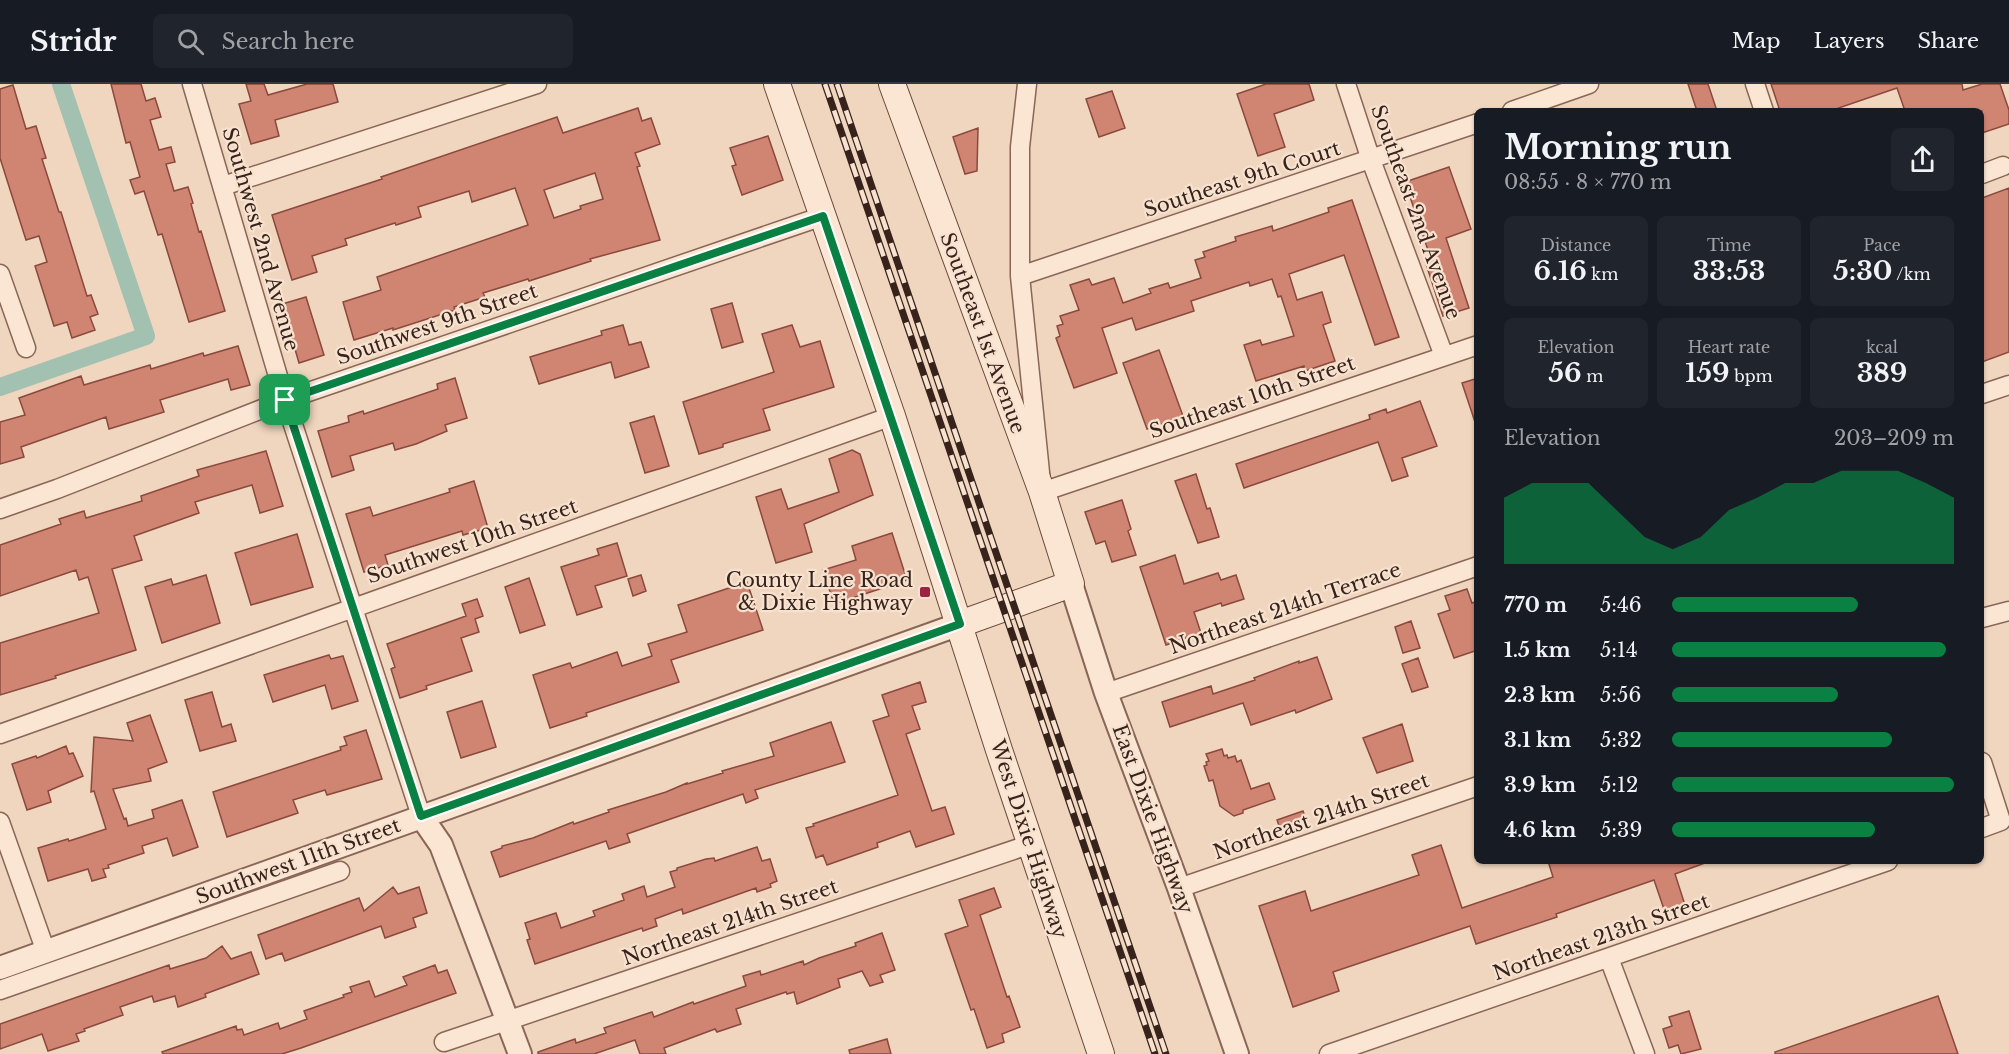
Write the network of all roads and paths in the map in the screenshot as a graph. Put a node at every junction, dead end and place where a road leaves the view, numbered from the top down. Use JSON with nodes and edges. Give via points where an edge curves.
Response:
{"nodes":[{"id":1,"x":192,"y":84,"type":"edge"},
{"id":2,"x":537,"y":84,"type":"edge"},
{"id":3,"x":777,"y":84,"type":"edge"},
{"id":4,"x":892,"y":84,"type":"edge"},
{"id":5,"x":1026,"y":84,"type":"edge"},
{"id":6,"x":1347,"y":84,"type":"edge"},
{"id":7,"x":1589,"y":84,"type":"edge"},
{"id":8,"x":1755,"y":84,"type":"edge"},
{"id":9,"x":1521,"y":108,"type":"edge"},
{"id":10,"x":1763,"y":108,"type":"edge"},
{"id":11,"x":1474,"y":124,"type":"edge"},
{"id":12,"x":1371,"y":160,"type":"junction"},
{"id":13,"x":2003,"y":166,"type":"dead end"},
{"id":14,"x":1984,"y":173,"type":"edge"},
{"id":15,"x":223,"y":186,"type":"junction"},
{"id":16,"x":823,"y":216,"type":"junction"},
{"id":17,"x":0,"y":274,"type":"edge"},
{"id":18,"x":1020,"y":276,"type":"junction"},
{"id":19,"x":1474,"y":346,"type":"edge"},
{"id":20,"x":26,"y":348,"type":"dead end"},
{"id":21,"x":1444,"y":356,"type":"junction"},
{"id":22,"x":2009,"y":385,"type":"edge"},
{"id":23,"x":1984,"y":393,"type":"edge"},
{"id":24,"x":285,"y":400,"type":"junction"},
{"id":25,"x":892,"y":416,"type":"junction"},
{"id":26,"x":1042,"y":492,"type":"junction"},
{"id":27,"x":0,"y":509,"type":"edge"},
{"id":28,"x":1474,"y":567,"type":"edge"},
{"id":29,"x":1071,"y":584,"type":"junction"},
{"id":30,"x":352,"y":607,"type":"junction"},
{"id":31,"x":2009,"y":611,"type":"edge"},
{"id":32,"x":1984,"y":617,"type":"edge"},
{"id":33,"x":960,"y":624,"type":"junction"},
{"id":34,"x":1106,"y":693,"type":"junction"},
{"id":35,"x":0,"y":734,"type":"edge"},
{"id":36,"x":1984,"y":768,"type":"edge"},
{"id":37,"x":1474,"y":787,"type":"edge"},
{"id":38,"x":421,"y":816,"type":"junction"},
{"id":39,"x":0,"y":822,"type":"edge"},
{"id":40,"x":1984,"y":827,"type":"edge"},
{"id":41,"x":1031,"y":844,"type":"junction"},
{"id":42,"x":1879,"y":864,"type":"edge"},
{"id":43,"x":340,"y":871,"type":"dead end"},
{"id":44,"x":1179,"y":888,"type":"junction"},
{"id":45,"x":46,"y":952,"type":"junction"},
{"id":46,"x":1609,"y":958,"type":"junction"},
{"id":47,"x":0,"y":968,"type":"edge"},
{"id":48,"x":0,"y":990,"type":"edge"},
{"id":49,"x":507,"y":1020,"type":"junction"},
{"id":50,"x":444,"y":1042,"type":"dead end"},
{"id":51,"x":520,"y":1054,"type":"edge"},
{"id":52,"x":1101,"y":1054,"type":"edge"},
{"id":53,"x":1237,"y":1054,"type":"edge"},
{"id":54,"x":1329,"y":1054,"type":"edge"},
{"id":55,"x":1645,"y":1054,"type":"edge"}],
"edges":[{"from":1,"to":15,"type":"street","name":"Southwest 2nd Avenue"},
{"from":2,"to":15,"type":"street"},
{"from":3,"to":16,"type":"main road","name":"West Dixie Highway"},
{"from":4,"to":26,"type":"main road","name":"Southeast 1st Avenue"},
{"from":5,"to":18,"type":"street","via":[[1020,147]]},
{"from":6,"to":12,"type":"street","name":"Southeast 2nd Avenue"},
{"from":7,"to":9,"type":"street"},
{"from":8,"to":10,"type":"street"},
{"from":11,"to":12,"type":"street","name":"Southeast 9th Court"},
{"from":12,"to":18,"type":"street","name":"Southeast 9th Court"},
{"from":12,"to":21,"type":"street","name":"Southeast 2nd Avenue"},
{"from":13,"to":14,"type":"street"},
{"from":15,"to":24,"type":"street","name":"Southwest 2nd Avenue"},
{"from":16,"to":24,"type":"street","name":"Southwest 9th Street"},
{"from":16,"to":25,"type":"main road","name":"West Dixie Highway"},
{"from":17,"to":20,"type":"street"},
{"from":18,"to":26,"type":"street"},
{"from":19,"to":21,"type":"street","name":"Southeast 10th Street"},
{"from":21,"to":26,"type":"street","name":"Southeast 10th Street"},
{"from":22,"to":23,"type":"street"},
{"from":24,"to":27,"type":"street","name":"Southwest 9th Street"},
{"from":24,"to":30,"type":"street","name":"Southwest 2nd Avenue"},
{"from":25,"to":30,"type":"street","name":"Southwest 10th Street"},
{"from":25,"to":33,"type":"main road","name":"West Dixie Highway"},
{"from":26,"to":29,"type":"main road","name":"Southeast 1st Avenue"},
{"from":28,"to":34,"type":"street","name":"Northeast 214th Terrace"},
{"from":29,"to":33,"type":"main road","name":"Southwest 11th Street"},
{"from":29,"to":34,"type":"street","name":"East Dixie Highway"},
{"from":30,"to":35,"type":"street","name":"Southwest 10th Street"},
{"from":30,"to":38,"type":"street","name":"Southwest 2nd Avenue"},
{"from":31,"to":32,"type":"street"},
{"from":33,"to":38,"type":"street","name":"Southwest 11th Street"},
{"from":33,"to":41,"type":"main road","name":"West Dixie Highway"},
{"from":34,"to":44,"type":"street","name":"East Dixie Highway"},
{"from":36,"to":40,"type":"street","via":[[2001,821]]},
{"from":37,"to":44,"type":"street","name":"Northeast 214th Street"},
{"from":38,"to":45,"type":"street","name":"Southwest 11th Street"},
{"from":38,"to":49,"type":"street","via":[[441,845]]},
{"from":39,"to":45,"type":"street"},
{"from":41,"to":49,"type":"street","name":"Northeast 214th Street"},
{"from":41,"to":52,"type":"main road","name":"West Dixie Highway"},
{"from":42,"to":46,"type":"street","name":"Northeast 213th Street"},
{"from":43,"to":48,"type":"street"},
{"from":44,"to":53,"type":"street","name":"East Dixie Highway"},
{"from":45,"to":47,"type":"street","name":"Southwest 11th Street"},
{"from":46,"to":54,"type":"street","name":"Northeast 213th Street"},
{"from":46,"to":55,"type":"street"},
{"from":49,"to":50,"type":"street","name":"Northeast 214th Street"},
{"from":49,"to":51,"type":"street"}]}
